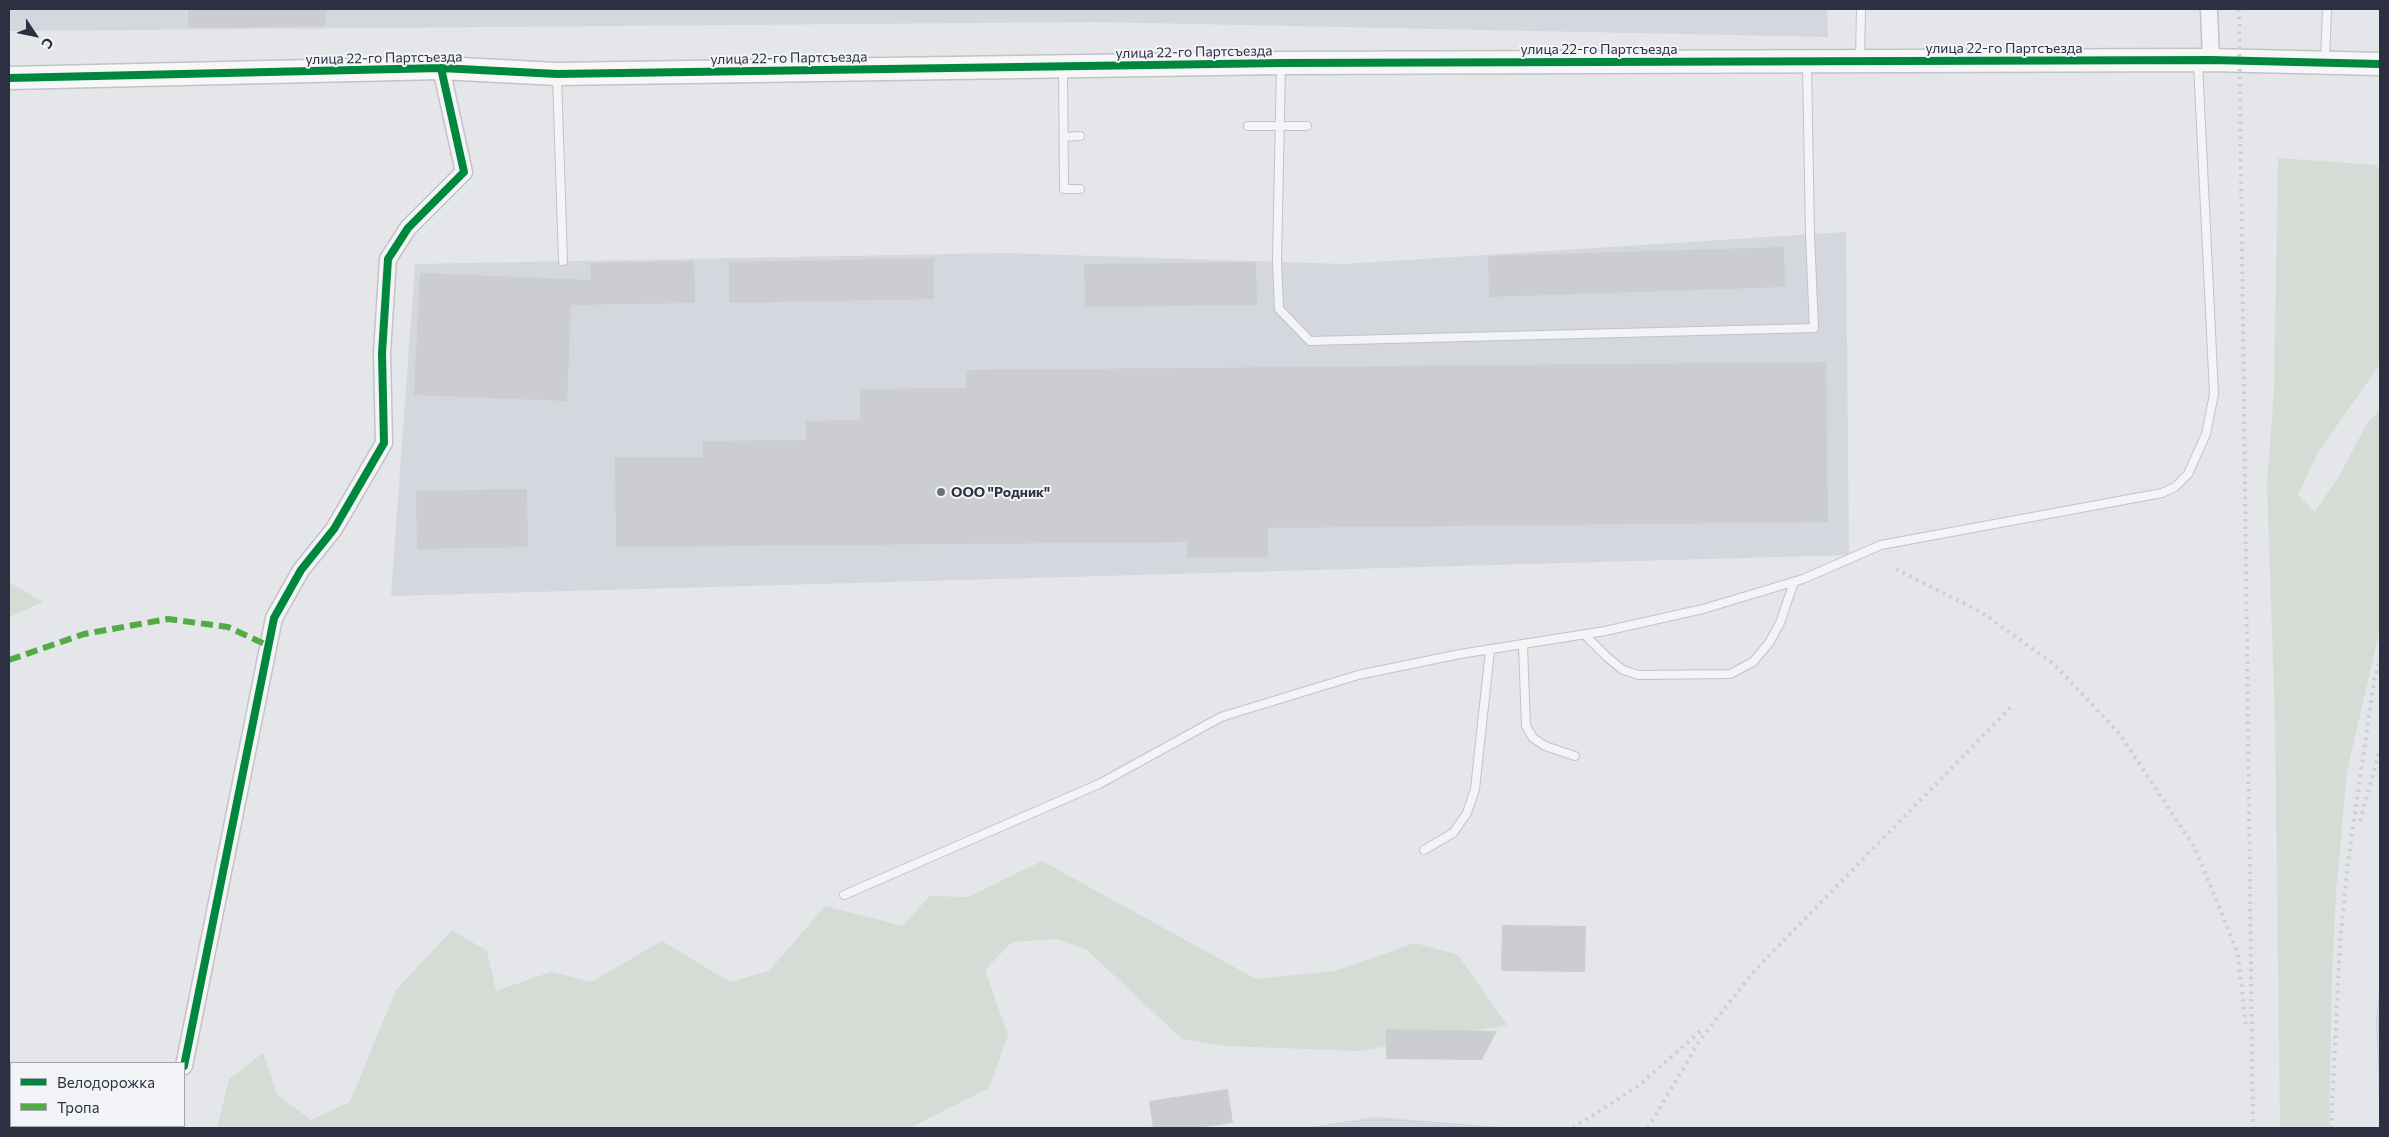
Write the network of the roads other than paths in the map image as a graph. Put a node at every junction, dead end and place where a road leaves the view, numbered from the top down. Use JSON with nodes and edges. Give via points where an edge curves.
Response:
{"nodes":[{"id":1,"x":1861,"y":9,"type":"edge"},
{"id":2,"x":2209,"y":9,"type":"edge"},
{"id":3,"x":2327,"y":9,"type":"edge"},
{"id":4,"x":2204,"y":60,"type":"junction"},
{"id":5,"x":1808,"y":61,"type":"junction"},
{"id":6,"x":1860,"y":61,"type":"junction"},
{"id":7,"x":1281,"y":63,"type":"junction"},
{"id":8,"x":2325,"y":63,"type":"junction"},
{"id":9,"x":2380,"y":64,"type":"edge"},
{"id":10,"x":1062,"y":66,"type":"junction"},
{"id":11,"x":441,"y":68,"type":"junction"},
{"id":12,"x":557,"y":74,"type":"junction"},
{"id":13,"x":9,"y":78,"type":"edge"},
{"id":14,"x":1280,"y":125,"type":"junction"},
{"id":15,"x":1248,"y":126,"type":"dead end"},
{"id":16,"x":1307,"y":126,"type":"dead end"},
{"id":17,"x":1064,"y":136,"type":"junction"},
{"id":18,"x":1080,"y":136,"type":"dead end"},
{"id":19,"x":1080,"y":189,"type":"dead end"},
{"id":20,"x":564,"y":261,"type":"dead end"},
{"id":21,"x":1794,"y":582,"type":"junction"},
{"id":22,"x":1585,"y":635,"type":"junction"},
{"id":23,"x":1523,"y":646,"type":"junction"},
{"id":24,"x":1490,"y":650,"type":"junction"},
{"id":25,"x":1575,"y":756,"type":"dead end"},
{"id":26,"x":1424,"y":850,"type":"dead end"},
{"id":27,"x":844,"y":895,"type":"dead end"},
{"id":28,"x":185,"y":1062,"type":"edge"}],
"edges":[{"from":1,"to":6,"type":"lane"},
{"from":2,"to":4,"type":"street"},
{"from":3,"to":8,"type":"lane"},
{"from":4,"to":6,"type":"street","name":"улица 22-го Партсъезда"},
{"from":4,"to":8,"type":"street","name":"улица 22-го Партсъезда"},
{"from":4,"to":21,"type":"lane","via":[[2214,394],[2206,434],[2188,474],[2175,487],[2162,493],[1880,545]]},
{"from":5,"to":6,"type":"street","name":"улица 22-го Партсъезда"},
{"from":5,"to":7,"type":"street","name":"улица 22-го Партсъезда"},
{"from":5,"to":14,"type":"lane","via":[[1814,328],[1310,340],[1279,309]]},
{"from":7,"to":10,"type":"street","name":"улица 22-го Партсъезда"},
{"from":7,"to":14,"type":"lane"},
{"from":8,"to":9,"type":"street","name":"улица 22-го Партсъезда"},
{"from":10,"to":12,"type":"street","name":"улица 22-го Партсъезда"},
{"from":10,"to":17,"type":"lane"},
{"from":11,"to":12,"type":"street","name":"улица 22-го Партсъезда"},
{"from":11,"to":13,"type":"street","name":"улица 22-го Партсъезда"},
{"from":11,"to":28,"type":"street","via":[[464,172],[408,228],[388,259],[382,353],[384,443],[334,529],[301,570],[274,618]]},
{"from":12,"to":20,"type":"lane"},
{"from":14,"to":15,"type":"lane"},
{"from":14,"to":16,"type":"lane"},
{"from":17,"to":18,"type":"lane"},
{"from":17,"to":19,"type":"lane","via":[[1064,189]]},
{"from":21,"to":22,"type":"lane","via":[[1703,609]]},
{"from":21,"to":22,"type":"lane","via":[[1780,623],[1769,643],[1753,662],[1730,674],[1639,675],[1618,666]]},
{"from":22,"to":23,"type":"lane"},
{"from":23,"to":24,"type":"lane"},
{"from":23,"to":25,"type":"lane","via":[[1526,726],[1533,738],[1545,746]]},
{"from":24,"to":26,"type":"lane","via":[[1473,797],[1467,813],[1453,833]]},
{"from":24,"to":27,"type":"lane","via":[[1358,675],[1221,717],[1099,784]]}]}
